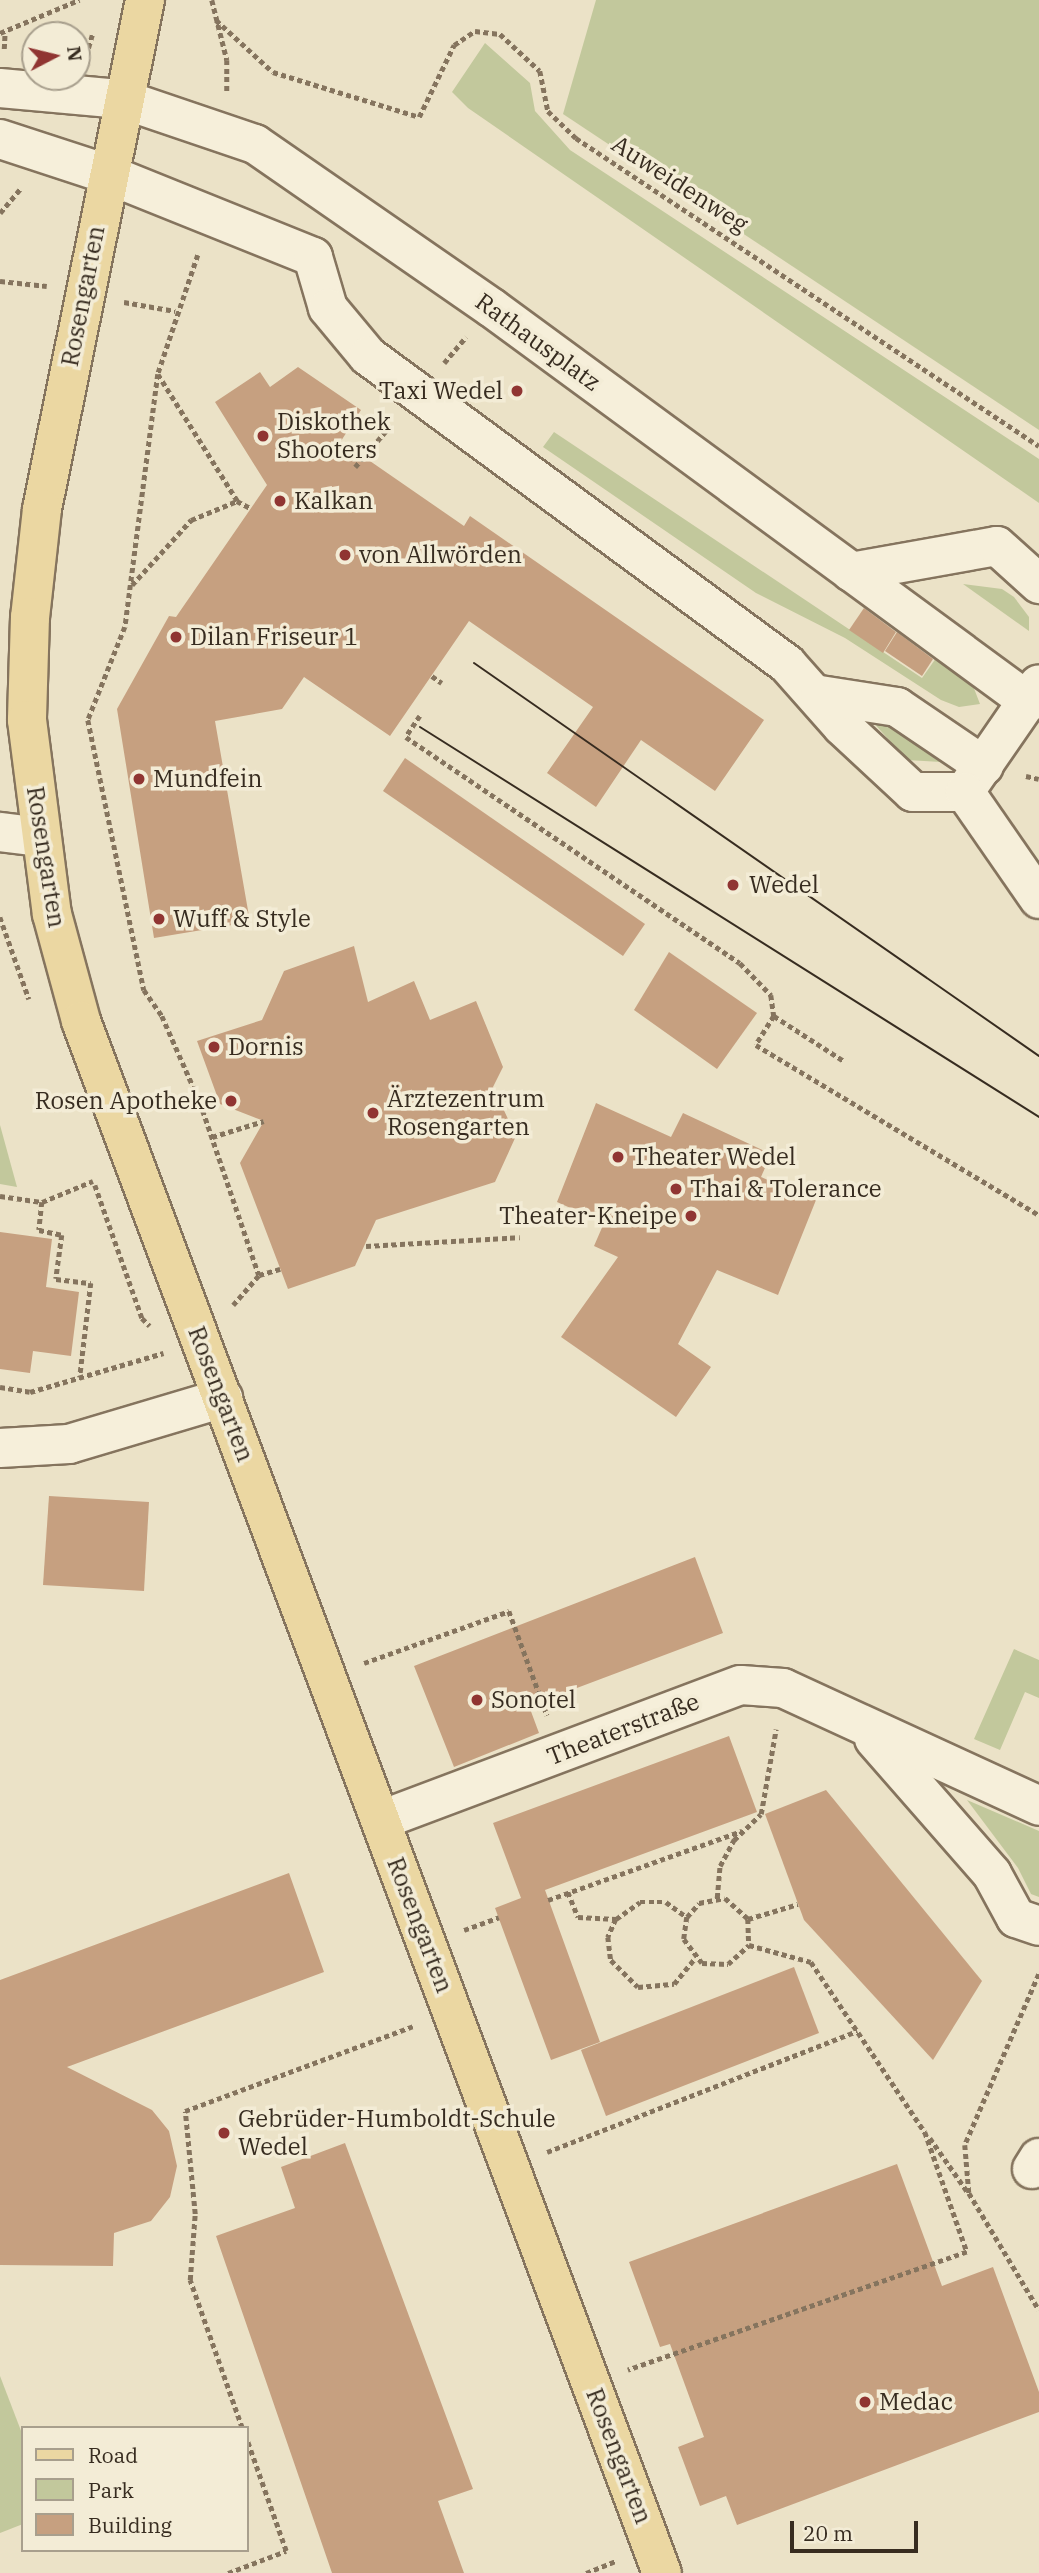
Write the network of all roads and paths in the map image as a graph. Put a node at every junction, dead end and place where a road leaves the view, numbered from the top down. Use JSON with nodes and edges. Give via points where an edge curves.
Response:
{"nodes":[{"id":1,"x":79,"y":0,"type":"edge"},
{"id":2,"x":145,"y":0,"type":"edge"},
{"id":3,"x":212,"y":0,"type":"edge"},
{"id":4,"x":215,"y":20,"type":"junction"},
{"id":5,"x":0,"y":33,"type":"edge"},
{"id":6,"x":0,"y":88,"type":"edge"},
{"id":7,"x":122,"y":99,"type":"junction"},
{"id":8,"x":222,"y":131,"type":"junction"},
{"id":9,"x":0,"y":139,"type":"edge"},
{"id":10,"x":107,"y":174,"type":"junction"},
{"id":11,"x":174,"y":311,"type":"dead end"},
{"id":12,"x":158,"y":374,"type":"junction"},
{"id":13,"x":1039,"y":446,"type":"edge"},
{"id":14,"x":237,"y":500,"type":"junction"},
{"id":15,"x":250,"y":508,"type":"dead end"},
{"id":16,"x":851,"y":572,"type":"junction"},
{"id":17,"x":1039,"y":584,"type":"edge"},
{"id":18,"x":131,"y":586,"type":"junction"},
{"id":19,"x":432,"y":676,"type":"dead end"},
{"id":20,"x":442,"y":683,"type":"dead end"},
{"id":21,"x":1034,"y":693,"type":"edge"},
{"id":22,"x":820,"y":695,"type":"junction"},
{"id":23,"x":420,"y":716,"type":"dead end"},
{"id":24,"x":975,"y":779,"type":"junction"},
{"id":25,"x":0,"y":832,"type":"edge"},
{"id":26,"x":39,"y":837,"type":"junction"},
{"id":27,"x":1039,"y":899,"type":"edge"},
{"id":28,"x":774,"y":1016,"type":"junction"},
{"id":29,"x":844,"y":1061,"type":"dead end"},
{"id":30,"x":264,"y":1121,"type":"dead end"},
{"id":31,"x":212,"y":1137,"type":"junction"},
{"id":32,"x":93,"y":1181,"type":"dead end"},
{"id":33,"x":0,"y":1196,"type":"edge"},
{"id":34,"x":42,"y":1202,"type":"junction"},
{"id":35,"x":1039,"y":1215,"type":"edge"},
{"id":36,"x":520,"y":1237,"type":"dead end"},
{"id":37,"x":366,"y":1246,"type":"dead end"},
{"id":38,"x":280,"y":1269,"type":"dead end"},
{"id":39,"x":147,"y":1357,"type":"dead end"},
{"id":40,"x":80,"y":1377,"type":"junction"},
{"id":41,"x":0,"y":1387,"type":"edge"},
{"id":42,"x":223,"y":1398,"type":"junction"},
{"id":43,"x":0,"y":1448,"type":"edge"},
{"id":44,"x":327,"y":1676,"type":"junction"},
{"id":45,"x":864,"y":1729,"type":"junction"},
{"id":46,"x":561,"y":1753,"type":"junction"},
{"id":47,"x":772,"y":1759,"type":"dead end"},
{"id":48,"x":1039,"y":1806,"type":"edge"},
{"id":49,"x":381,"y":1820,"type":"junction"},
{"id":50,"x":744,"y":1831,"type":"junction"},
{"id":51,"x":568,"y":1892,"type":"junction"},
{"id":52,"x":717,"y":1898,"type":"junction"},
{"id":53,"x":548,"y":1900,"type":"dead end"},
{"id":54,"x":798,"y":1904,"type":"dead end"},
{"id":55,"x":687,"y":1917,"type":"junction"},
{"id":56,"x":616,"y":1919,"type":"junction"},
{"id":57,"x":748,"y":1919,"type":"junction"},
{"id":58,"x":1039,"y":1926,"type":"edge"},
{"id":59,"x":749,"y":1945,"type":"junction"},
{"id":60,"x":695,"y":1958,"type":"junction"},
{"id":61,"x":452,"y":2011,"type":"junction"},
{"id":62,"x":857,"y":2031,"type":"junction"},
{"id":63,"x":925,"y":2132,"type":"junction"},
{"id":64,"x":510,"y":2166,"type":"junction"},
{"id":65,"x":969,"y":2193,"type":"dead end"},
{"id":66,"x":591,"y":2383,"type":"junction"},
{"id":67,"x":241,"y":2426,"type":"edge"},
{"id":68,"x":248,"y":2444,"type":"edge"},
{"id":69,"x":228,"y":2573,"type":"edge"},
{"id":70,"x":662,"y":2573,"type":"edge"}],
"edges":[{"from":1,"to":5,"type":"path"},
{"from":2,"to":7,"type":"main road","name":"Rosengarten"},
{"from":3,"to":4,"type":"path"},
{"from":4,"to":8,"type":"path","via":[[229,83]]},
{"from":4,"to":13,"type":"path","name":"Auweidenweg","via":[[274,72],[419,117],[454,45],[475,31],[500,34],[540,71],[548,111],[576,138]]},
{"from":6,"to":7,"type":"street","name":"Rathausplatz"},
{"from":7,"to":8,"type":"street","name":"Rathausplatz"},
{"from":7,"to":10,"type":"main road","name":"Rosengarten"},
{"from":8,"to":16,"type":"street","name":"Rathausplatz","via":[[255,144],[345,204]]},
{"from":9,"to":10,"type":"street"},
{"from":10,"to":22,"type":"street","via":[[313,257],[328,308],[368,356],[787,664]]},
{"from":10,"to":26,"type":"main road","name":"Rosengarten","via":[[42,509],[30,617],[27,720]]},
{"from":11,"to":12,"type":"path"},
{"from":12,"to":14,"type":"path"},
{"from":12,"to":18,"type":"path"},
{"from":14,"to":15,"type":"path"},
{"from":14,"to":18,"type":"path","via":[[191,520]]},
{"from":16,"to":17,"type":"street","via":[[997,546]]},
{"from":16,"to":21,"type":"street","name":"Rathausplatz"},
{"from":18,"to":31,"type":"path","via":[[125,627],[88,720],[104,815],[144,990],[162,1016]]},
{"from":19,"to":20,"type":"path"},
{"from":21,"to":24,"type":"street","name":"Rathausplatz"},
{"from":22,"to":24,"type":"street","via":[[897,707]]},
{"from":22,"to":24,"type":"street","via":[[842,726],[913,792]]},
{"from":23,"to":28,"type":"path","via":[[406,737],[740,963],[771,995]]},
{"from":24,"to":27,"type":"street"},
{"from":25,"to":26,"type":"street"},
{"from":26,"to":42,"type":"main road","name":"Rosengarten","via":[[52,914],[81,1021]]},
{"from":28,"to":29,"type":"path"},
{"from":28,"to":35,"type":"path","via":[[756,1045]]},
{"from":30,"to":31,"type":"path"},
{"from":31,"to":38,"type":"path","via":[[259,1275]]},
{"from":32,"to":34,"type":"path"},
{"from":33,"to":34,"type":"path"},
{"from":34,"to":40,"type":"path","via":[[39,1230],[62,1235],[56,1279],[91,1283]]},
{"from":36,"to":37,"type":"path"},
{"from":39,"to":40,"type":"path"},
{"from":40,"to":41,"type":"path","via":[[30,1392]]},
{"from":42,"to":43,"type":"street","via":[[69,1444]]},
{"from":42,"to":44,"type":"main road","name":"Rosengarten"},
{"from":44,"to":46,"type":"path","via":[[509,1611]]},
{"from":44,"to":49,"type":"main road","name":"Rosengarten"},
{"from":45,"to":46,"type":"street","name":"Theaterstraße","via":[[783,1688],[741,1685]]},
{"from":45,"to":48,"type":"street","name":"Theaterstraße"},
{"from":45,"to":58,"type":"street","name":"Theaterstraße","via":[[992,1874],[1016,1918]]},
{"from":46,"to":49,"type":"street","name":"Theaterstraße"},
{"from":47,"to":50,"type":"path","via":[[761,1814]]},
{"from":49,"to":61,"type":"main road","name":"Rosengarten"},
{"from":50,"to":51,"type":"path"},
{"from":50,"to":52,"type":"path","via":[[720,1866]]},
{"from":51,"to":53,"type":"path"},
{"from":51,"to":56,"type":"path","via":[[578,1917]]},
{"from":52,"to":55,"type":"path","via":[[699,1903]]},
{"from":52,"to":57,"type":"path","via":[[733,1902]]},
{"from":54,"to":57,"type":"path"},
{"from":55,"to":56,"type":"path","via":[[653,1900],[627,1908]]},
{"from":55,"to":60,"type":"path","via":[[684,1939]]},
{"from":56,"to":60,"type":"path","via":[[608,1937],[611,1960],[638,1987],[674,1984]]},
{"from":57,"to":59,"type":"path"},
{"from":59,"to":60,"type":"path","via":[[728,1964],[711,1965]]},
{"from":59,"to":62,"type":"path","via":[[811,1962]]},
{"from":61,"to":64,"type":"main road","name":"Rosengarten"},
{"from":61,"to":67,"type":"path","via":[[185,2111],[195,2214],[190,2280]]},
{"from":62,"to":63,"type":"path"},
{"from":62,"to":64,"type":"path"},
{"from":63,"to":65,"type":"path"},
{"from":63,"to":66,"type":"path","via":[[967,2252]]},
{"from":64,"to":66,"type":"main road","name":"Rosengarten"},
{"from":66,"to":70,"type":"main road","name":"Rosengarten"},
{"from":68,"to":69,"type":"path","via":[[286,2551]]}]}
